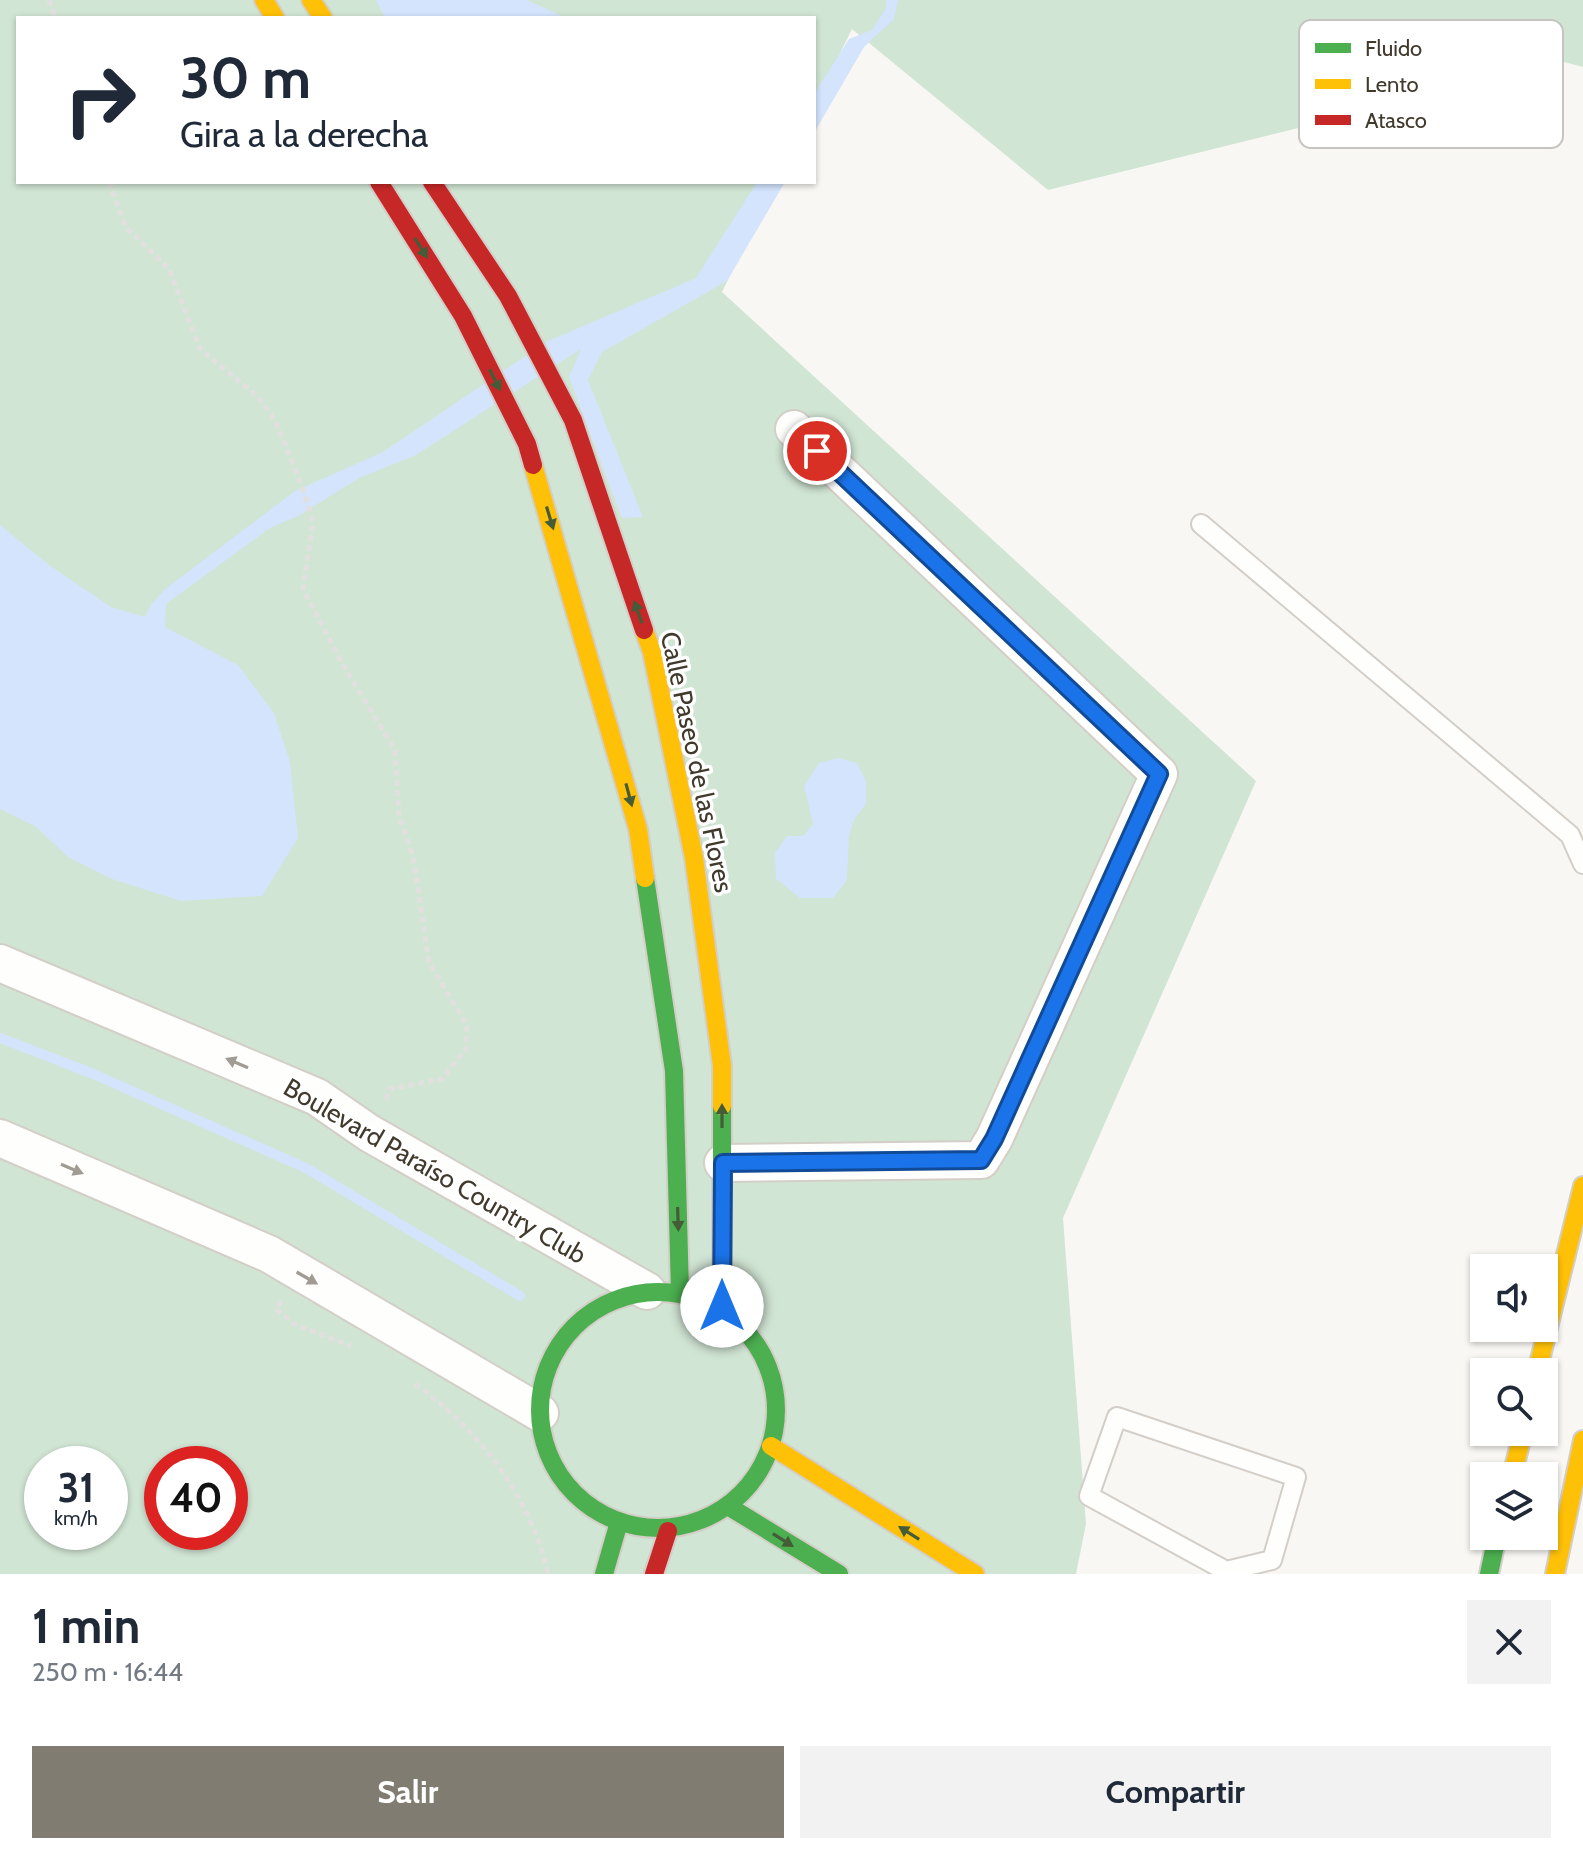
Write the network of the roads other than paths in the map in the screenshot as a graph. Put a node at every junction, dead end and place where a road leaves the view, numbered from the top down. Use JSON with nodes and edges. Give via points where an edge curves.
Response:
{"nodes":[{"id":1,"x":380,"y":184,"type":"edge"},
{"id":2,"x":433,"y":184,"type":"edge"},
{"id":3,"x":794,"y":429,"type":"dead end"},
{"id":4,"x":1201,"y":524,"type":"dead end"},
{"id":5,"x":1577,"y":834,"type":"edge"},
{"id":6,"x":1583,"y":864,"type":"edge"},
{"id":7,"x":0,"y":963,"type":"edge"},
{"id":8,"x":0,"y":1138,"type":"edge"},
{"id":9,"x":723,"y":1163,"type":"junction"},
{"id":10,"x":1583,"y":1186,"type":"edge"},
{"id":11,"x":663,"y":1292,"type":"junction"},
{"id":12,"x":722,"y":1306,"type":"junction"},
{"id":13,"x":1540,"y":1358,"type":"edge"},
{"id":14,"x":540,"y":1413,"type":"junction"},
{"id":15,"x":1583,"y":1440,"type":"edge"},
{"id":16,"x":771,"y":1446,"type":"junction"},
{"id":17,"x":728,"y":1506,"type":"junction"},
{"id":18,"x":619,"y":1522,"type":"junction"},
{"id":19,"x":668,"y":1531,"type":"junction"},
{"id":20,"x":1493,"y":1550,"type":"edge"},
{"id":21,"x":1486,"y":1571,"type":"edge"},
{"id":22,"x":1226,"y":1573,"type":"edge"},
{"id":23,"x":604,"y":1574,"type":"edge"},
{"id":24,"x":654,"y":1574,"type":"edge"},
{"id":25,"x":839,"y":1574,"type":"edge"},
{"id":26,"x":975,"y":1574,"type":"edge"},
{"id":27,"x":1555,"y":1574,"type":"edge"}],
"edges":[{"from":1,"to":11,"type":"street","one_way":true,"via":[[463,316],[527,444],[627,764],[674,1071]]},
{"from":9,"to":2,"type":"street","name":"Calle Paseo de las Flores","one_way":true,"via":[[722,1066],[694,858],[667,758],[652,652],[573,420],[508,296]]},
{"from":3,"to":9,"type":"street","via":[[1159,774],[981,1160]]},
{"from":4,"to":5,"type":"lane"},
{"from":5,"to":6,"type":"lane"},
{"from":11,"to":7,"type":"street","name":"Boulevard Paraíso Country Club","one_way":true,"via":[[369,1133],[317,1097]]},
{"from":8,"to":14,"type":"street","one_way":true,"via":[[269,1254]]},
{"from":9,"to":12,"type":"street","name":"Calle Paseo de las Flores"},
{"from":10,"to":13,"type":"street"},
{"from":11,"to":12,"type":"street"},
{"from":11,"to":14,"type":"street","via":[[584,1317],[559,1344],[544,1378]]},
{"from":12,"to":16,"type":"street","via":[[760,1349],[773,1380]]},
{"from":14,"to":18,"type":"street","via":[[547,1449],[563,1480],[588,1505]]},
{"from":15,"to":27,"type":"street"},
{"from":16,"to":17,"type":"street","via":[[754,1479]]},
{"from":26,"to":16,"type":"street","one_way":true},
{"from":17,"to":19,"type":"street"},
{"from":17,"to":25,"type":"street","one_way":true},
{"from":18,"to":19,"type":"street"},
{"from":18,"to":23,"type":"street"},
{"from":19,"to":24,"type":"street"},
{"from":20,"to":21,"type":"street"},
{"from":22,"to":22,"type":"lane","via":[[1272,1560],[1296,1477],[1117,1417],[1089,1496]]}]}
